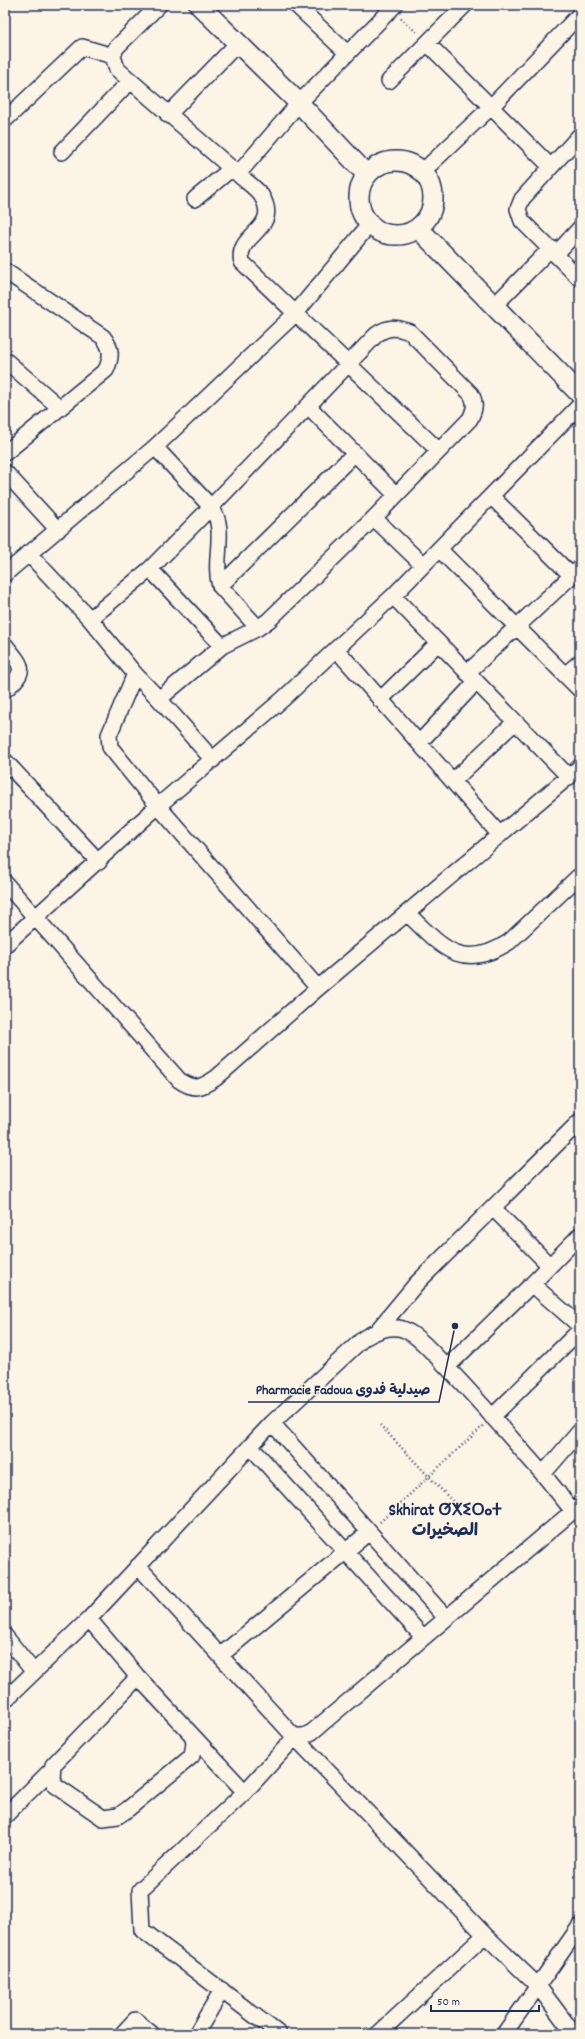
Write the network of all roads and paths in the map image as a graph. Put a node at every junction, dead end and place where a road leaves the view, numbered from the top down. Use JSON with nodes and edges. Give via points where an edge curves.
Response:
{"nodes":[{"id":1,"x":159,"y":5,"type":"edge"},
{"id":2,"x":198,"y":5,"type":"edge"},
{"id":3,"x":296,"y":5,"type":"edge"},
{"id":4,"x":464,"y":5,"type":"edge"},
{"id":5,"x":391,"y":6,"type":"edge"},
{"id":6,"x":580,"y":14,"type":"edge"},
{"id":7,"x":427,"y":43,"type":"junction"},
{"id":8,"x":237,"y":44,"type":"junction"},
{"id":9,"x":348,"y":53,"type":"junction"},
{"id":10,"x":113,"y":56,"type":"junction"},
{"id":11,"x":130,"y":81,"type":"junction"},
{"id":12,"x":389,"y":82,"type":"dead end"},
{"id":13,"x":299,"y":103,"type":"junction"},
{"id":14,"x":491,"y":107,"type":"junction"},
{"id":15,"x":168,"y":115,"type":"junction"},
{"id":16,"x":5,"y":120,"type":"edge"},
{"id":17,"x":580,"y":135,"type":"edge"},
{"id":18,"x":62,"y":152,"type":"dead end"},
{"id":19,"x":551,"y":167,"type":"junction"},
{"id":20,"x":234,"y":172,"type":"junction"},
{"id":21,"x":422,"y":172,"type":"junction"},
{"id":22,"x":367,"y":176,"type":"junction"},
{"id":23,"x":195,"y":199,"type":"dead end"},
{"id":24,"x":369,"y":225,"type":"junction"},
{"id":25,"x":418,"y":228,"type":"junction"},
{"id":26,"x":580,"y":228,"type":"edge"},
{"id":27,"x":554,"y":251,"type":"junction"},
{"id":28,"x":5,"y":271,"type":"edge"},
{"id":29,"x":580,"y":279,"type":"edge"},
{"id":30,"x":494,"y":306,"type":"junction"},
{"id":31,"x":295,"y":314,"type":"junction"},
{"id":32,"x":5,"y":360,"type":"edge"},
{"id":33,"x":349,"y":364,"type":"junction"},
{"id":34,"x":580,"y":394,"type":"edge"},
{"id":35,"x":580,"y":405,"type":"edge"},
{"id":36,"x":308,"y":406,"type":"junction"},
{"id":37,"x":59,"y":407,"type":"junction"},
{"id":38,"x":155,"y":448,"type":"junction"},
{"id":39,"x":439,"y":451,"type":"junction"},
{"id":40,"x":5,"y":453,"type":"edge"},
{"id":41,"x":355,"y":454,"type":"junction"},
{"id":42,"x":5,"y":472,"type":"edge"},
{"id":43,"x":396,"y":495,"type":"junction"},
{"id":44,"x":491,"y":496,"type":"junction"},
{"id":45,"x":211,"y":507,"type":"junction"},
{"id":46,"x":374,"y":518,"type":"junction"},
{"id":47,"x":58,"y":530,"type":"junction"},
{"id":48,"x":439,"y":549,"type":"junction"},
{"id":49,"x":28,"y":553,"type":"junction"},
{"id":50,"x":423,"y":565,"type":"junction"},
{"id":51,"x":150,"y":569,"type":"junction"},
{"id":52,"x":576,"y":572,"type":"edge"},
{"id":53,"x":5,"y":574,"type":"edge"},
{"id":54,"x":220,"y":586,"type":"junction"},
{"id":55,"x":393,"y":596,"type":"junction"},
{"id":56,"x":90,"y":619,"type":"junction"},
{"id":57,"x":516,"y":626,"type":"junction"},
{"id":58,"x":258,"y":628,"type":"junction"},
{"id":59,"x":438,"y":643,"type":"junction"},
{"id":60,"x":5,"y":646,"type":"edge"},
{"id":61,"x":222,"y":646,"type":"junction"},
{"id":62,"x":336,"y":649,"type":"junction"},
{"id":63,"x":580,"y":662,"type":"edge"},
{"id":64,"x":135,"y":674,"type":"junction"},
{"id":65,"x":565,"y":675,"type":"junction"},
{"id":66,"x":472,"y":677,"type":"junction"},
{"id":67,"x":5,"y":690,"type":"edge"},
{"id":68,"x":580,"y":690,"type":"edge"},
{"id":69,"x":159,"y":699,"type":"junction"},
{"id":70,"x":380,"y":700,"type":"junction"},
{"id":71,"x":515,"y":722,"type":"junction"},
{"id":72,"x":419,"y":743,"type":"junction"},
{"id":73,"x":213,"y":760,"type":"junction"},
{"id":74,"x":5,"y":761,"type":"edge"},
{"id":75,"x":574,"y":772,"type":"edge"},
{"id":76,"x":453,"y":781,"type":"junction"},
{"id":77,"x":158,"y":806,"type":"junction"},
{"id":78,"x":500,"y":835,"type":"junction"},
{"id":79,"x":99,"y":862,"type":"junction"},
{"id":80,"x":579,"y":877,"type":"edge"},
{"id":81,"x":5,"y":883,"type":"edge"},
{"id":82,"x":407,"y":913,"type":"junction"},
{"id":83,"x":36,"y":918,"type":"junction"},
{"id":84,"x":5,"y":945,"type":"edge"},
{"id":85,"x":318,"y":988,"type":"junction"},
{"id":86,"x":580,"y":1121,"type":"edge"},
{"id":87,"x":493,"y":1208,"type":"junction"},
{"id":88,"x":580,"y":1235,"type":"edge"},
{"id":89,"x":550,"y":1266,"type":"junction"},
{"id":90,"x":532,"y":1284,"type":"junction"},
{"id":91,"x":580,"y":1326,"type":"edge"},
{"id":92,"x":580,"y":1330,"type":"edge"},
{"id":93,"x":377,"y":1331,"type":"junction"},
{"id":94,"x":447,"y":1367,"type":"junction"},
{"id":95,"x":492,"y":1417,"type":"junction"},
{"id":96,"x":272,"y":1423,"type":"junction"},
{"id":97,"x":380,"y":1425,"type":"dead end"},
{"id":98,"x":580,"y":1431,"type":"edge"},
{"id":99,"x":250,"y":1446,"type":"junction"},
{"id":100,"x":543,"y":1474,"type":"junction"},
{"id":101,"x":428,"y":1475,"type":"junction"},
{"id":102,"x":455,"y":1504,"type":"dead end"},
{"id":103,"x":576,"y":1514,"type":"edge"},
{"id":104,"x":369,"y":1532,"type":"junction"},
{"id":105,"x":346,"y":1552,"type":"junction"},
{"id":106,"x":138,"y":1566,"type":"junction"},
{"id":107,"x":446,"y":1618,"type":"junction"},
{"id":108,"x":89,"y":1619,"type":"junction"},
{"id":109,"x":5,"y":1636,"type":"edge"},
{"id":110,"x":423,"y":1637,"type":"junction"},
{"id":111,"x":221,"y":1655,"type":"junction"},
{"id":112,"x":33,"y":1671,"type":"junction"},
{"id":113,"x":138,"y":1676,"type":"junction"},
{"id":114,"x":5,"y":1700,"type":"edge"},
{"id":115,"x":192,"y":1736,"type":"junction"},
{"id":116,"x":296,"y":1736,"type":"junction"},
{"id":117,"x":51,"y":1770,"type":"junction"},
{"id":118,"x":245,"y":1792,"type":"junction"},
{"id":119,"x":5,"y":1816,"type":"edge"},
{"id":120,"x":580,"y":1926,"type":"edge"},
{"id":121,"x":485,"y":1935,"type":"junction"},
{"id":122,"x":538,"y":1986,"type":"junction"},
{"id":123,"x":222,"y":1990,"type":"junction"},
{"id":124,"x":122,"y":2034,"type":"edge"},
{"id":125,"x":152,"y":2034,"type":"edge"},
{"id":126,"x":196,"y":2034,"type":"edge"},
{"id":127,"x":279,"y":2034,"type":"edge"},
{"id":128,"x":378,"y":2034,"type":"edge"},
{"id":129,"x":504,"y":2034,"type":"edge"},
{"id":130,"x":574,"y":2034,"type":"edge"}],
"edges":[{"from":1,"to":10,"type":"street","via":[[116,48]]},
{"from":2,"to":8,"type":"street"},
{"from":3,"to":9,"type":"street"},
{"from":4,"to":7,"type":"street"},
{"from":5,"to":7,"type":"path"},
{"from":5,"to":9,"type":"street"},
{"from":6,"to":14,"type":"street"},
{"from":7,"to":12,"type":"street"},
{"from":7,"to":14,"type":"street"},
{"from":8,"to":13,"type":"street"},
{"from":8,"to":15,"type":"street"},
{"from":9,"to":13,"type":"street"},
{"from":10,"to":11,"type":"street","via":[[117,69]]},
{"from":10,"to":16,"type":"street","via":[[82,47]]},
{"from":11,"to":15,"type":"street"},
{"from":11,"to":18,"type":"street"},
{"from":13,"to":20,"type":"street"},
{"from":13,"to":22,"type":"street"},
{"from":14,"to":19,"type":"street"},
{"from":14,"to":21,"type":"street"},
{"from":15,"to":20,"type":"street"},
{"from":17,"to":19,"type":"street"},
{"from":19,"to":27,"type":"street","via":[[522,199],[518,209],[522,221]]},
{"from":20,"to":23,"type":"street"},
{"from":20,"to":31,"type":"street","via":[[260,194],[267,215],[264,224],[242,248],[242,262]]},
{"from":21,"to":22,"type":"street","via":[[407,163],[398,162],[381,165]]},
{"from":21,"to":25,"type":"street","via":[[428,180],[433,196],[430,214]]},
{"from":22,"to":24,"type":"street","via":[[362,183],[359,200],[364,218]]},
{"from":24,"to":25,"type":"street","via":[[393,235]]},
{"from":24,"to":31,"type":"street"},
{"from":25,"to":30,"type":"street"},
{"from":26,"to":27,"type":"street"},
{"from":27,"to":29,"type":"street"},
{"from":27,"to":30,"type":"street"},
{"from":28,"to":37,"type":"street","via":[[103,337],[108,344],[110,361],[106,370]]},
{"from":30,"to":34,"type":"street"},
{"from":31,"to":33,"type":"street"},
{"from":31,"to":38,"type":"street"},
{"from":32,"to":37,"type":"street"},
{"from":33,"to":36,"type":"street"},
{"from":33,"to":39,"type":"street"},
{"from":33,"to":39,"type":"street","via":[[386,328],[410,332],[471,394],[474,401],[474,411],[470,419]]},
{"from":35,"to":44,"type":"street"},
{"from":36,"to":41,"type":"street"},
{"from":36,"to":45,"type":"street"},
{"from":37,"to":40,"type":"street"},
{"from":38,"to":45,"type":"street"},
{"from":38,"to":47,"type":"street"},
{"from":39,"to":43,"type":"street"},
{"from":41,"to":43,"type":"street"},
{"from":41,"to":54,"type":"street"},
{"from":42,"to":47,"type":"street"},
{"from":43,"to":46,"type":"street"},
{"from":44,"to":48,"type":"street"},
{"from":44,"to":52,"type":"street"},
{"from":45,"to":51,"type":"street"},
{"from":45,"to":54,"type":"street","via":[[220,523],[216,564]]},
{"from":46,"to":50,"type":"street"},
{"from":46,"to":58,"type":"street"},
{"from":47,"to":49,"type":"street"},
{"from":48,"to":50,"type":"street"},
{"from":48,"to":57,"type":"street"},
{"from":49,"to":53,"type":"street"},
{"from":49,"to":56,"type":"street"},
{"from":50,"to":55,"type":"street"},
{"from":51,"to":56,"type":"street"},
{"from":51,"to":61,"type":"street"},
{"from":52,"to":57,"type":"street"},
{"from":54,"to":58,"type":"street"},
{"from":55,"to":59,"type":"street"},
{"from":55,"to":62,"type":"street"},
{"from":56,"to":64,"type":"street"},
{"from":57,"to":65,"type":"street"},
{"from":57,"to":66,"type":"street"},
{"from":58,"to":61,"type":"street"},
{"from":59,"to":66,"type":"street"},
{"from":59,"to":70,"type":"street"},
{"from":60,"to":67,"type":"street","via":[[20,662],[21,671],[18,678]]},
{"from":61,"to":69,"type":"street"},
{"from":62,"to":70,"type":"street"},
{"from":62,"to":73,"type":"street"},
{"from":63,"to":65,"type":"street"},
{"from":64,"to":69,"type":"street"},
{"from":64,"to":77,"type":"street","via":[[108,741],[114,753]]},
{"from":65,"to":68,"type":"street"},
{"from":66,"to":71,"type":"street"},
{"from":66,"to":72,"type":"street"},
{"from":69,"to":73,"type":"street"},
{"from":70,"to":72,"type":"street"},
{"from":71,"to":75,"type":"street"},
{"from":71,"to":76,"type":"street"},
{"from":72,"to":76,"type":"street"},
{"from":73,"to":77,"type":"street"},
{"from":74,"to":79,"type":"street"},
{"from":75,"to":78,"type":"street"},
{"from":76,"to":78,"type":"street"},
{"from":77,"to":79,"type":"street"},
{"from":77,"to":85,"type":"street"},
{"from":78,"to":82,"type":"street"},
{"from":79,"to":83,"type":"street"},
{"from":80,"to":82,"type":"street","via":[[509,942],[480,955],[466,956],[450,950],[434,940]]},
{"from":81,"to":83,"type":"street"},
{"from":82,"to":85,"type":"street"},
{"from":83,"to":84,"type":"street"},
{"from":83,"to":85,"type":"street","via":[[189,1087],[197,1088],[216,1078]]},
{"from":86,"to":87,"type":"street"},
{"from":87,"to":89,"type":"street"},
{"from":87,"to":93,"type":"street","via":[[416,1284]]},
{"from":88,"to":89,"type":"street"},
{"from":89,"to":90,"type":"street"},
{"from":90,"to":91,"type":"street"},
{"from":90,"to":94,"type":"street"},
{"from":92,"to":95,"type":"street"},
{"from":93,"to":94,"type":"street","via":[[394,1328],[406,1330]]},
{"from":93,"to":96,"type":"street","via":[[364,1338]]},
{"from":94,"to":95,"type":"street"},
{"from":95,"to":100,"type":"street"},
{"from":95,"to":101,"type":"path"},
{"from":96,"to":99,"type":"street"},
{"from":96,"to":104,"type":"street"},
{"from":97,"to":101,"type":"path"},
{"from":98,"to":100,"type":"street"},
{"from":99,"to":105,"type":"street"},
{"from":99,"to":106,"type":"street"},
{"from":100,"to":103,"type":"street"},
{"from":101,"to":102,"type":"path"},
{"from":101,"to":104,"type":"path"},
{"from":103,"to":107,"type":"street"},
{"from":104,"to":105,"type":"street"},
{"from":104,"to":107,"type":"street"},
{"from":105,"to":110,"type":"street"},
{"from":105,"to":111,"type":"street"},
{"from":106,"to":108,"type":"street"},
{"from":106,"to":111,"type":"street"},
{"from":107,"to":110,"type":"street"},
{"from":108,"to":112,"type":"street"},
{"from":108,"to":113,"type":"street"},
{"from":109,"to":112,"type":"street"},
{"from":110,"to":116,"type":"street","via":[[312,1732]]},
{"from":111,"to":116,"type":"street"},
{"from":112,"to":114,"type":"street"},
{"from":113,"to":115,"type":"street"},
{"from":113,"to":117,"type":"street","via":[[53,1764]]},
{"from":115,"to":117,"type":"street","via":[[192,1756],[118,1816],[103,1818],[55,1785]]},
{"from":115,"to":118,"type":"street"},
{"from":116,"to":118,"type":"street"},
{"from":116,"to":121,"type":"street"},
{"from":117,"to":119,"type":"street"},
{"from":118,"to":123,"type":"street","via":[[140,1890],[142,1930]]},
{"from":120,"to":122,"type":"street"},
{"from":121,"to":122,"type":"street"},
{"from":121,"to":128,"type":"street"},
{"from":122,"to":129,"type":"street"},
{"from":122,"to":130,"type":"street"},
{"from":123,"to":126,"type":"street"},
{"from":123,"to":127,"type":"street"},
{"from":124,"to":125,"type":"street","via":[[135,2020]]}]}
